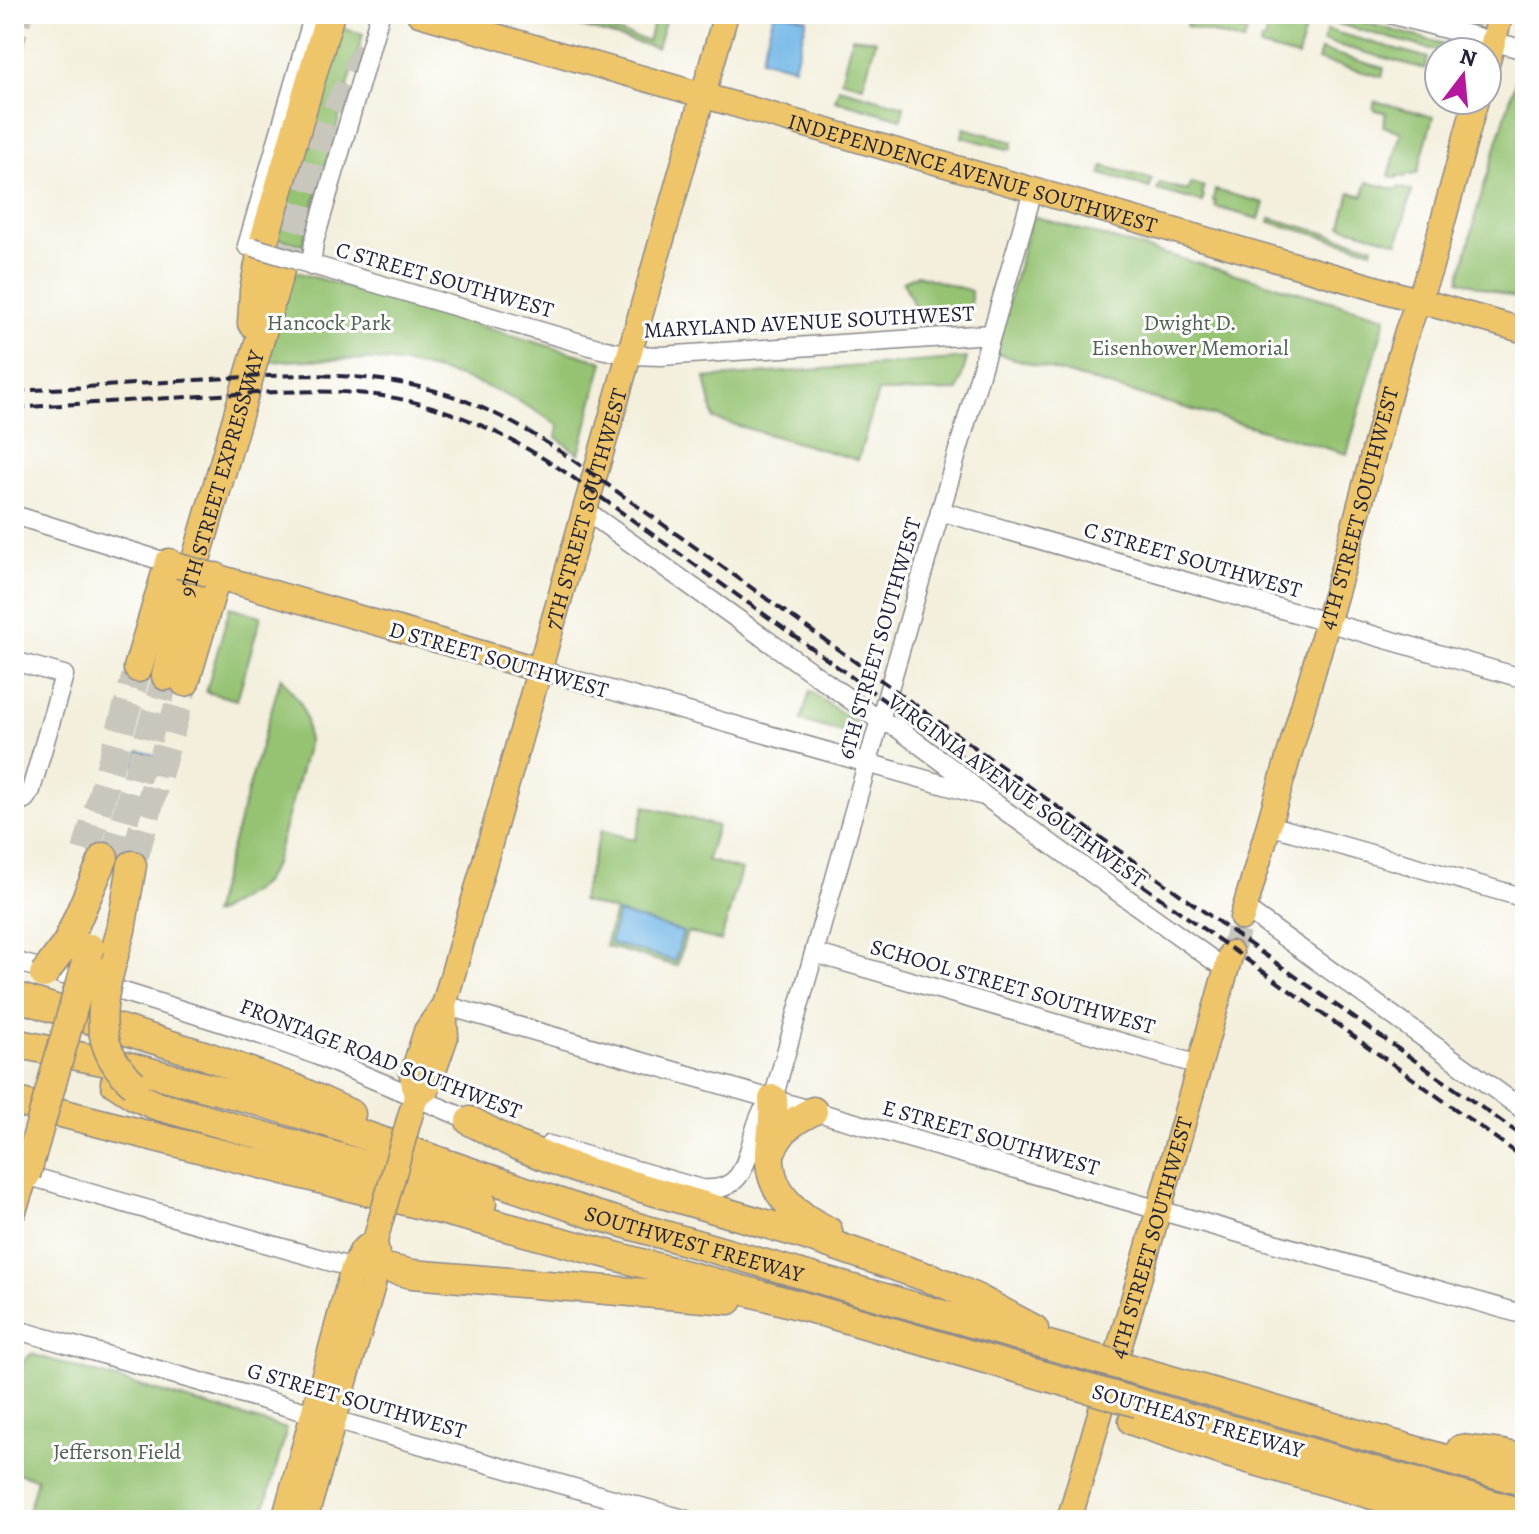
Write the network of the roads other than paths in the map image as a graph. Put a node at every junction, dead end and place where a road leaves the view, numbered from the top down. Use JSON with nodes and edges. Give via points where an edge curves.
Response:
{"nodes":[{"id":1,"x":314,"y":14,"type":"edge"},
{"id":2,"x":330,"y":14,"type":"edge"},
{"id":3,"x":380,"y":14,"type":"edge"},
{"id":4,"x":419,"y":14,"type":"edge"},
{"id":5,"x":726,"y":14,"type":"edge"},
{"id":6,"x":1390,"y":14,"type":"edge"},
{"id":7,"x":1501,"y":14,"type":"edge"},
{"id":8,"x":1446,"y":36,"type":"edge"},
{"id":9,"x":1495,"y":36,"type":"edge"},
{"id":10,"x":1525,"y":50,"type":"edge"},
{"id":11,"x":1503,"y":52,"type":"edge"},
{"id":12,"x":703,"y":96,"type":"junction"},
{"id":13,"x":1472,"y":116,"type":"edge"},
{"id":14,"x":1033,"y":191,"type":"junction"},
{"id":15,"x":296,"y":265,"type":"junction"},
{"id":16,"x":1418,"y":301,"type":"junction"},
{"id":17,"x":1525,"y":331,"type":"edge"},
{"id":18,"x":991,"y":334,"type":"junction"},
{"id":19,"x":630,"y":355,"type":"junction"},
{"id":20,"x":253,"y":360,"type":"junction"},
{"id":21,"x":585,"y":510,"type":"junction"},
{"id":22,"x":940,"y":511,"type":"junction"},
{"id":23,"x":14,"y":515,"type":"edge"},
{"id":24,"x":174,"y":564,"type":"junction"},
{"id":25,"x":212,"y":576,"type":"junction"},
{"id":26,"x":1326,"y":623,"type":"junction"},
{"id":27,"x":14,"y":661,"type":"edge"},
{"id":28,"x":540,"y":670,"type":"junction"},
{"id":29,"x":162,"y":675,"type":"junction"},
{"id":30,"x":1525,"y":679,"type":"edge"},
{"id":31,"x":880,"y":721,"type":"junction"},
{"id":32,"x":868,"y":762,"type":"junction"},
{"id":33,"x":986,"y":797,"type":"junction"},
{"id":34,"x":14,"y":802,"type":"edge"},
{"id":35,"x":1269,"y":825,"type":"junction"},
{"id":36,"x":1525,"y":898,"type":"edge"},
{"id":37,"x":1243,"y":913,"type":"joint"},
{"id":38,"x":72,"y":943,"type":"junction"},
{"id":39,"x":814,"y":953,"type":"junction"},
{"id":40,"x":1229,"y":960,"type":"joint"},
{"id":41,"x":14,"y":961,"type":"edge"},
{"id":42,"x":80,"y":985,"type":"junction"},
{"id":43,"x":14,"y":996,"type":"edge"},
{"id":44,"x":444,"y":1005,"type":"junction"},
{"id":45,"x":14,"y":1043,"type":"edge"},
{"id":46,"x":1199,"y":1065,"type":"junction"},
{"id":47,"x":14,"y":1083,"type":"edge"},
{"id":48,"x":125,"y":1083,"type":"junction"},
{"id":49,"x":773,"y":1099,"type":"junction"},
{"id":50,"x":14,"y":1101,"type":"edge"},
{"id":51,"x":413,"y":1106,"type":"junction"},
{"id":52,"x":813,"y":1111,"type":"junction"},
{"id":53,"x":1525,"y":1111,"type":"edge"},
{"id":54,"x":470,"y":1121,"type":"junction"},
{"id":55,"x":770,"y":1151,"type":"junction"},
{"id":56,"x":244,"y":1160,"type":"junction"},
{"id":57,"x":26,"y":1175,"type":"junction"},
{"id":58,"x":505,"y":1183,"type":"junction"},
{"id":59,"x":1158,"y":1209,"type":"junction"},
{"id":60,"x":14,"y":1211,"type":"edge"},
{"id":61,"x":593,"y":1250,"type":"junction"},
{"id":62,"x":376,"y":1253,"type":"junction"},
{"id":63,"x":949,"y":1285,"type":"junction"},
{"id":64,"x":802,"y":1306,"type":"junction"},
{"id":65,"x":1525,"y":1315,"type":"edge"},
{"id":66,"x":14,"y":1329,"type":"edge"},
{"id":67,"x":1080,"y":1354,"type":"junction"},
{"id":68,"x":1136,"y":1412,"type":"junction"},
{"id":69,"x":324,"y":1416,"type":"junction"},
{"id":70,"x":1377,"y":1439,"type":"junction"},
{"id":71,"x":1525,"y":1459,"type":"edge"},
{"id":72,"x":1525,"y":1482,"type":"edge"},
{"id":73,"x":1525,"y":1514,"type":"edge"},
{"id":74,"x":653,"y":1515,"type":"edge"},
{"id":75,"x":284,"y":1520,"type":"edge"},
{"id":76,"x":305,"y":1520,"type":"edge"},
{"id":77,"x":687,"y":1520,"type":"edge"},
{"id":78,"x":1069,"y":1520,"type":"edge"},
{"id":79,"x":1459,"y":1520,"type":"edge"}],
"edges":[{"from":1,"to":15,"type":"street","name":"C STREET SOUTHWEST","bridge":true,"via":[[250,247]]},
{"from":2,"to":20,"type":"highway","via":[[259,261]]},
{"from":3,"to":15,"type":"street","via":[[314,242]]},
{"from":4,"to":12,"type":"main road","name":"INDEPENDENCE AVENUE SOUTHWEST"},
{"from":5,"to":12,"type":"main road","name":"7TH STREET SOUTHWEST"},
{"from":6,"to":8,"type":"street"},
{"from":7,"to":9,"type":"main road"},
{"from":10,"to":11,"type":"street"},
{"from":12,"to":14,"type":"main road","name":"INDEPENDENCE AVENUE SOUTHWEST"},
{"from":12,"to":19,"type":"main road","name":"7TH STREET SOUTHWEST"},
{"from":13,"to":16,"type":"main road","name":"4TH STREET SOUTHWEST"},
{"from":14,"to":16,"type":"main road","name":"INDEPENDENCE AVENUE SOUTHWEST"},
{"from":14,"to":18,"type":"street","name":"6TH STREET SOUTHWEST"},
{"from":15,"to":19,"type":"street","name":"C STREET SOUTHWEST"},
{"from":15,"to":20,"type":"highway","name":"9TH STREET EXPRESSWAY"},
{"from":16,"to":17,"type":"main road","name":"INDEPENDENCE AVENUE SOUTHWEST"},
{"from":16,"to":26,"type":"main road","name":"4TH STREET SOUTHWEST"},
{"from":18,"to":19,"type":"street","name":"MARYLAND AVENUE SOUTHWEST"},
{"from":18,"to":22,"type":"street","name":"6TH STREET SOUTHWEST"},
{"from":19,"to":21,"type":"main road","name":"7TH STREET SOUTHWEST"},
{"from":20,"to":29,"type":"highway","name":"9TH STREET EXPRESSWAY"},
{"from":21,"to":28,"type":"main road","name":"7TH STREET SOUTHWEST"},
{"from":21,"to":31,"type":"street","name":"VIRGINIA AVENUE SOUTHWEST"},
{"from":22,"to":26,"type":"street","name":"C STREET SOUTHWEST"},
{"from":22,"to":31,"type":"street","name":"6TH STREET SOUTHWEST"},
{"from":23,"to":24,"type":"street","name":"D STREET SOUTHWEST"},
{"from":24,"to":25,"type":"main road","name":"D STREET SOUTHWEST","bridge":true},
{"from":24,"to":29,"type":"highway"},
{"from":25,"to":28,"type":"main road","name":"D STREET SOUTHWEST"},
{"from":25,"to":29,"type":"highway"},
{"from":26,"to":30,"type":"street","name":"C STREET SOUTHWEST"},
{"from":26,"to":35,"type":"main road","name":"4TH STREET SOUTHWEST"},
{"from":27,"to":34,"type":"street","via":[[64,675],[31,790]]},
{"from":28,"to":32,"type":"street","name":"D STREET SOUTHWEST"},
{"from":28,"to":44,"type":"main road","name":"7TH STREET SOUTHWEST"},
{"from":31,"to":32,"type":"street","name":"6TH STREET SOUTHWEST"},
{"from":31,"to":33,"type":"street","name":"VIRGINIA AVENUE SOUTHWEST","via":[[896,727]]},
{"from":32,"to":33,"type":"street","name":"D STREET SOUTHWEST"},
{"from":32,"to":39,"type":"street","name":"6TH STREET SOUTHWEST"},
{"from":33,"to":40,"type":"street","name":"VIRGINIA AVENUE SOUTHWEST","via":[[1214,961]]},
{"from":35,"to":36,"type":"street"},
{"from":35,"to":37,"type":"main road","name":"4TH STREET SOUTHWEST"},
{"from":37,"to":53,"type":"street"},
{"from":38,"to":42,"type":"highway","bridge":true},
{"from":38,"to":43,"type":"highway","bridge":true},
{"from":38,"to":48,"type":"highway","bridge":true,"via":[[109,858],[121,930],[102,1005],[102,1030]]},
{"from":39,"to":46,"type":"street","name":"SCHOOL STREET SOUTHWEST"},
{"from":39,"to":49,"type":"street","name":"6TH STREET SOUTHWEST"},
{"from":40,"to":46,"type":"main road","name":"4TH STREET SOUTHWEST"},
{"from":41,"to":51,"type":"street","name":"FRONTAGE ROAD SOUTHWEST","via":[[316,1055]]},
{"from":42,"to":48,"type":"highway","via":[[89,1046],[101,1068]]},
{"from":42,"to":57,"type":"highway","bridge":true},
{"from":43,"to":58,"type":"highway","via":[[252,1072]]},
{"from":44,"to":49,"type":"street","name":"E STREET SOUTHWEST"},
{"from":44,"to":51,"type":"main road","name":"7TH STREET SOUTHWEST","via":[[426,1031],[412,1075]]},
{"from":45,"to":58,"type":"highway","name":"SOUTHWEST FREEWAY","via":[[231,1093]]},
{"from":46,"to":59,"type":"main road","name":"4TH STREET SOUTHWEST"},
{"from":47,"to":56,"type":"highway"},
{"from":48,"to":61,"type":"highway","via":[[240,1128],[484,1204]]},
{"from":49,"to":52,"type":"street","name":"E STREET SOUTHWEST"},
{"from":49,"to":54,"type":"street","name":"FRONTAGE ROAD SOUTHWEST","via":[[761,1114],[744,1168],[733,1182],[712,1190]]},
{"from":49,"to":55,"type":"highway"},
{"from":50,"to":56,"type":"highway","name":"SOUTHWEST FREEWAY"},
{"from":51,"to":54,"type":"street","name":"FRONTAGE ROAD SOUTHWEST"},
{"from":51,"to":62,"type":"main road","name":"7TH STREET SOUTHWEST","bridge":true},
{"from":52,"to":55,"type":"highway","via":[[787,1126]]},
{"from":52,"to":59,"type":"street","name":"E STREET SOUTHWEST"},
{"from":54,"to":63,"type":"highway","via":[[577,1169]]},
{"from":55,"to":63,"type":"highway","via":[[775,1185],[800,1215]]},
{"from":56,"to":61,"type":"highway","name":"SOUTHWEST FREEWAY"},
{"from":57,"to":60,"type":"main road"},
{"from":57,"to":62,"type":"street"},
{"from":58,"to":67,"type":"highway","name":"SOUTHWEST FREEWAY","via":[[595,1215]]},
{"from":59,"to":65,"type":"street","name":"E STREET SOUTHWEST"},
{"from":59,"to":78,"type":"main road","name":"4TH STREET SOUTHWEST"},
{"from":61,"to":64,"type":"highway","name":"SOUTHWEST FREEWAY"},
{"from":62,"to":64,"type":"highway","via":[[427,1275]]},
{"from":62,"to":69,"type":"main road","name":"7TH STREET SOUTHWEST"},
{"from":62,"to":69,"type":"main road","name":"7TH STREET SOUTHWEST","via":[[349,1371]]},
{"from":63,"to":67,"type":"highway"},
{"from":64,"to":68,"type":"highway","name":"SOUTHWEST FREEWAY"},
{"from":66,"to":69,"type":"street","name":"G STREET SOUTHWEST"},
{"from":67,"to":70,"type":"highway","name":"SOUTHWEST FREEWAY","bridge":true},
{"from":68,"to":73,"type":"highway","name":"SOUTHEAST FREEWAY"},
{"from":68,"to":79,"type":"highway","via":[[1205,1446]]},
{"from":69,"to":74,"type":"street","name":"G STREET SOUTHWEST"},
{"from":69,"to":75,"type":"main road","name":"7TH STREET SOUTHWEST"},
{"from":69,"to":76,"type":"main road","name":"7TH STREET SOUTHWEST"},
{"from":70,"to":71,"type":"highway"},
{"from":70,"to":72,"type":"highway"},
{"from":74,"to":77,"type":"street","name":"G STREET SOUTHWEST"}]}
